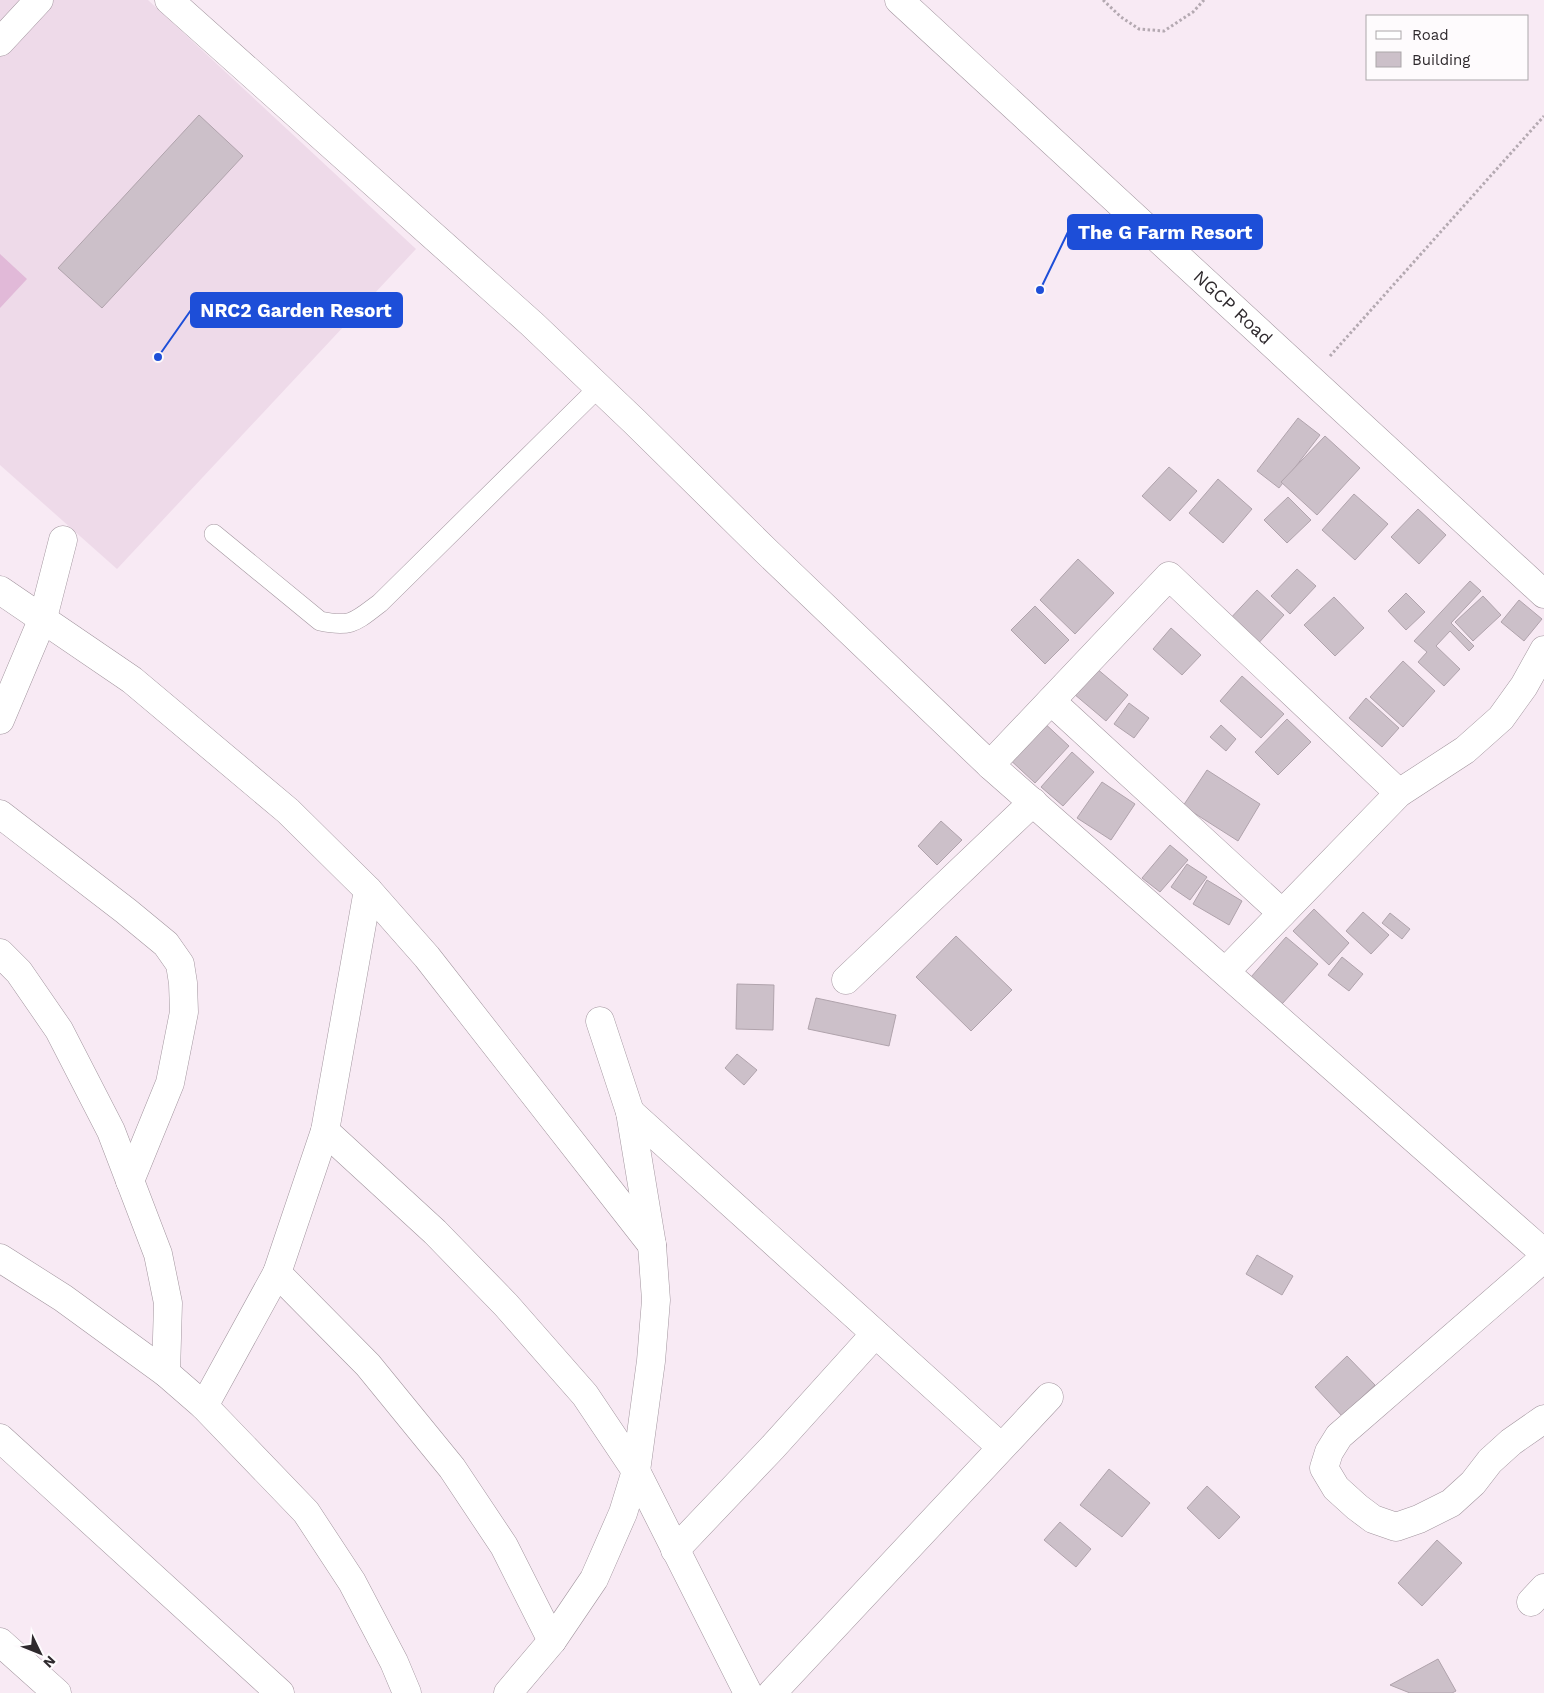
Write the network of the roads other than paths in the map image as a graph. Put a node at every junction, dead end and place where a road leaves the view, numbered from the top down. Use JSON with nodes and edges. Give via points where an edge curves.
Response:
{"nodes":[{"id":1,"x":39,"y":0,"type":"edge"},
{"id":2,"x":169,"y":0,"type":"edge"},
{"id":3,"x":899,"y":0,"type":"edge"},
{"id":4,"x":0,"y":42,"type":"edge"},
{"id":5,"x":599,"y":387,"type":"junction"},
{"id":6,"x":214,"y":534,"type":"dead end"},
{"id":7,"x":63,"y":540,"type":"dead end"},
{"id":8,"x":0,"y":590,"type":"edge"},
{"id":9,"x":1544,"y":594,"type":"edge"},
{"id":10,"x":43,"y":618,"type":"junction"},
{"id":11,"x":1544,"y":650,"type":"edge"},
{"id":12,"x":1051,"y":701,"type":"junction"},
{"id":13,"x":0,"y":720,"type":"edge"},
{"id":14,"x":990,"y":765,"type":"junction"},
{"id":15,"x":1400,"y":793,"type":"junction"},
{"id":16,"x":1032,"y":802,"type":"junction"},
{"id":17,"x":0,"y":814,"type":"edge"},
{"id":18,"x":368,"y":890,"type":"junction"},
{"id":19,"x":1282,"y":913,"type":"junction"},
{"id":20,"x":0,"y":953,"type":"edge"},
{"id":21,"x":1226,"y":971,"type":"junction"},
{"id":22,"x":846,"y":980,"type":"dead end"},
{"id":23,"x":600,"y":1021,"type":"dead end"},
{"id":24,"x":630,"y":1112,"type":"junction"},
{"id":25,"x":324,"y":1131,"type":"junction"},
{"id":26,"x":130,"y":1181,"type":"junction"},
{"id":27,"x":652,"y":1245,"type":"junction"},
{"id":28,"x":1544,"y":1253,"type":"edge"},
{"id":29,"x":0,"y":1258,"type":"edge"},
{"id":30,"x":1544,"y":1258,"type":"edge"},
{"id":31,"x":277,"y":1273,"type":"junction"},
{"id":32,"x":875,"y":1334,"type":"junction"},
{"id":33,"x":166,"y":1373,"type":"junction"},
{"id":34,"x":1049,"y":1397,"type":"dead end"},
{"id":35,"x":204,"y":1406,"type":"junction"},
{"id":36,"x":1544,"y":1419,"type":"edge"},
{"id":37,"x":0,"y":1438,"type":"edge"},
{"id":38,"x":1001,"y":1447,"type":"junction"},
{"id":39,"x":636,"y":1471,"type":"junction"},
{"id":40,"x":675,"y":1550,"type":"junction"},
{"id":41,"x":552,"y":1641,"type":"junction"},
{"id":42,"x":0,"y":1642,"type":"edge"},
{"id":43,"x":57,"y":1693,"type":"edge"},
{"id":44,"x":280,"y":1693,"type":"edge"},
{"id":45,"x":407,"y":1693,"type":"edge"},
{"id":46,"x":508,"y":1693,"type":"edge"},
{"id":47,"x":748,"y":1693,"type":"edge"},
{"id":48,"x":772,"y":1693,"type":"edge"}],
"edges":[{"from":1,"to":4,"type":"street"},
{"from":2,"to":5,"type":"street"},
{"from":3,"to":9,"type":"street","name":"NGCP Road"},
{"from":5,"to":6,"type":"lane","via":[[380,603],[355,622],[337,625],[320,621]]},
{"from":5,"to":14,"type":"street"},
{"from":7,"to":10,"type":"street"},
{"from":8,"to":10,"type":"street"},
{"from":10,"to":13,"type":"street"},
{"from":10,"to":18,"type":"street","via":[[132,680],[288,811]]},
{"from":11,"to":15,"type":"street","via":[[1501,718],[1466,750]]},
{"from":12,"to":14,"type":"street"},
{"from":12,"to":15,"type":"street","via":[[1169,576]]},
{"from":12,"to":19,"type":"street"},
{"from":14,"to":16,"type":"street"},
{"from":15,"to":19,"type":"street"},
{"from":16,"to":21,"type":"street"},
{"from":16,"to":22,"type":"street"},
{"from":17,"to":26,"type":"street","via":[[166,944],[180,964],[184,1012],[170,1083]]},
{"from":18,"to":25,"type":"street"},
{"from":18,"to":27,"type":"street","via":[[427,957]]},
{"from":19,"to":21,"type":"street"},
{"from":20,"to":26,"type":"street","via":[[19,972],[58,1030],[111,1131]]},
{"from":21,"to":28,"type":"street"},
{"from":23,"to":24,"type":"street"},
{"from":24,"to":27,"type":"street"},
{"from":24,"to":32,"type":"street"},
{"from":25,"to":31,"type":"street"},
{"from":25,"to":39,"type":"street","via":[[435,1232],[506,1305],[586,1394]]},
{"from":26,"to":33,"type":"street","via":[[158,1254],[168,1304]]},
{"from":27,"to":39,"type":"street","via":[[656,1300]]},
{"from":29,"to":33,"type":"street","via":[[63,1298]]},
{"from":30,"to":36,"type":"street","via":[[1339,1436],[1324,1468],[1336,1488],[1357,1507],[1373,1519],[1396,1527],[1451,1503],[1511,1442]]},
{"from":31,"to":35,"type":"street"},
{"from":31,"to":41,"type":"street","via":[[368,1365],[452,1468],[504,1546]]},
{"from":32,"to":38,"type":"street"},
{"from":32,"to":40,"type":"street"},
{"from":33,"to":35,"type":"street"},
{"from":34,"to":38,"type":"street"},
{"from":35,"to":45,"type":"street","via":[[306,1512],[352,1582]]},
{"from":37,"to":44,"type":"street"},
{"from":38,"to":48,"type":"street"},
{"from":39,"to":40,"type":"street"},
{"from":39,"to":41,"type":"street","via":[[624,1513],[594,1579]]},
{"from":40,"to":47,"type":"street"},
{"from":41,"to":46,"type":"street"},
{"from":42,"to":43,"type":"street"}]}
